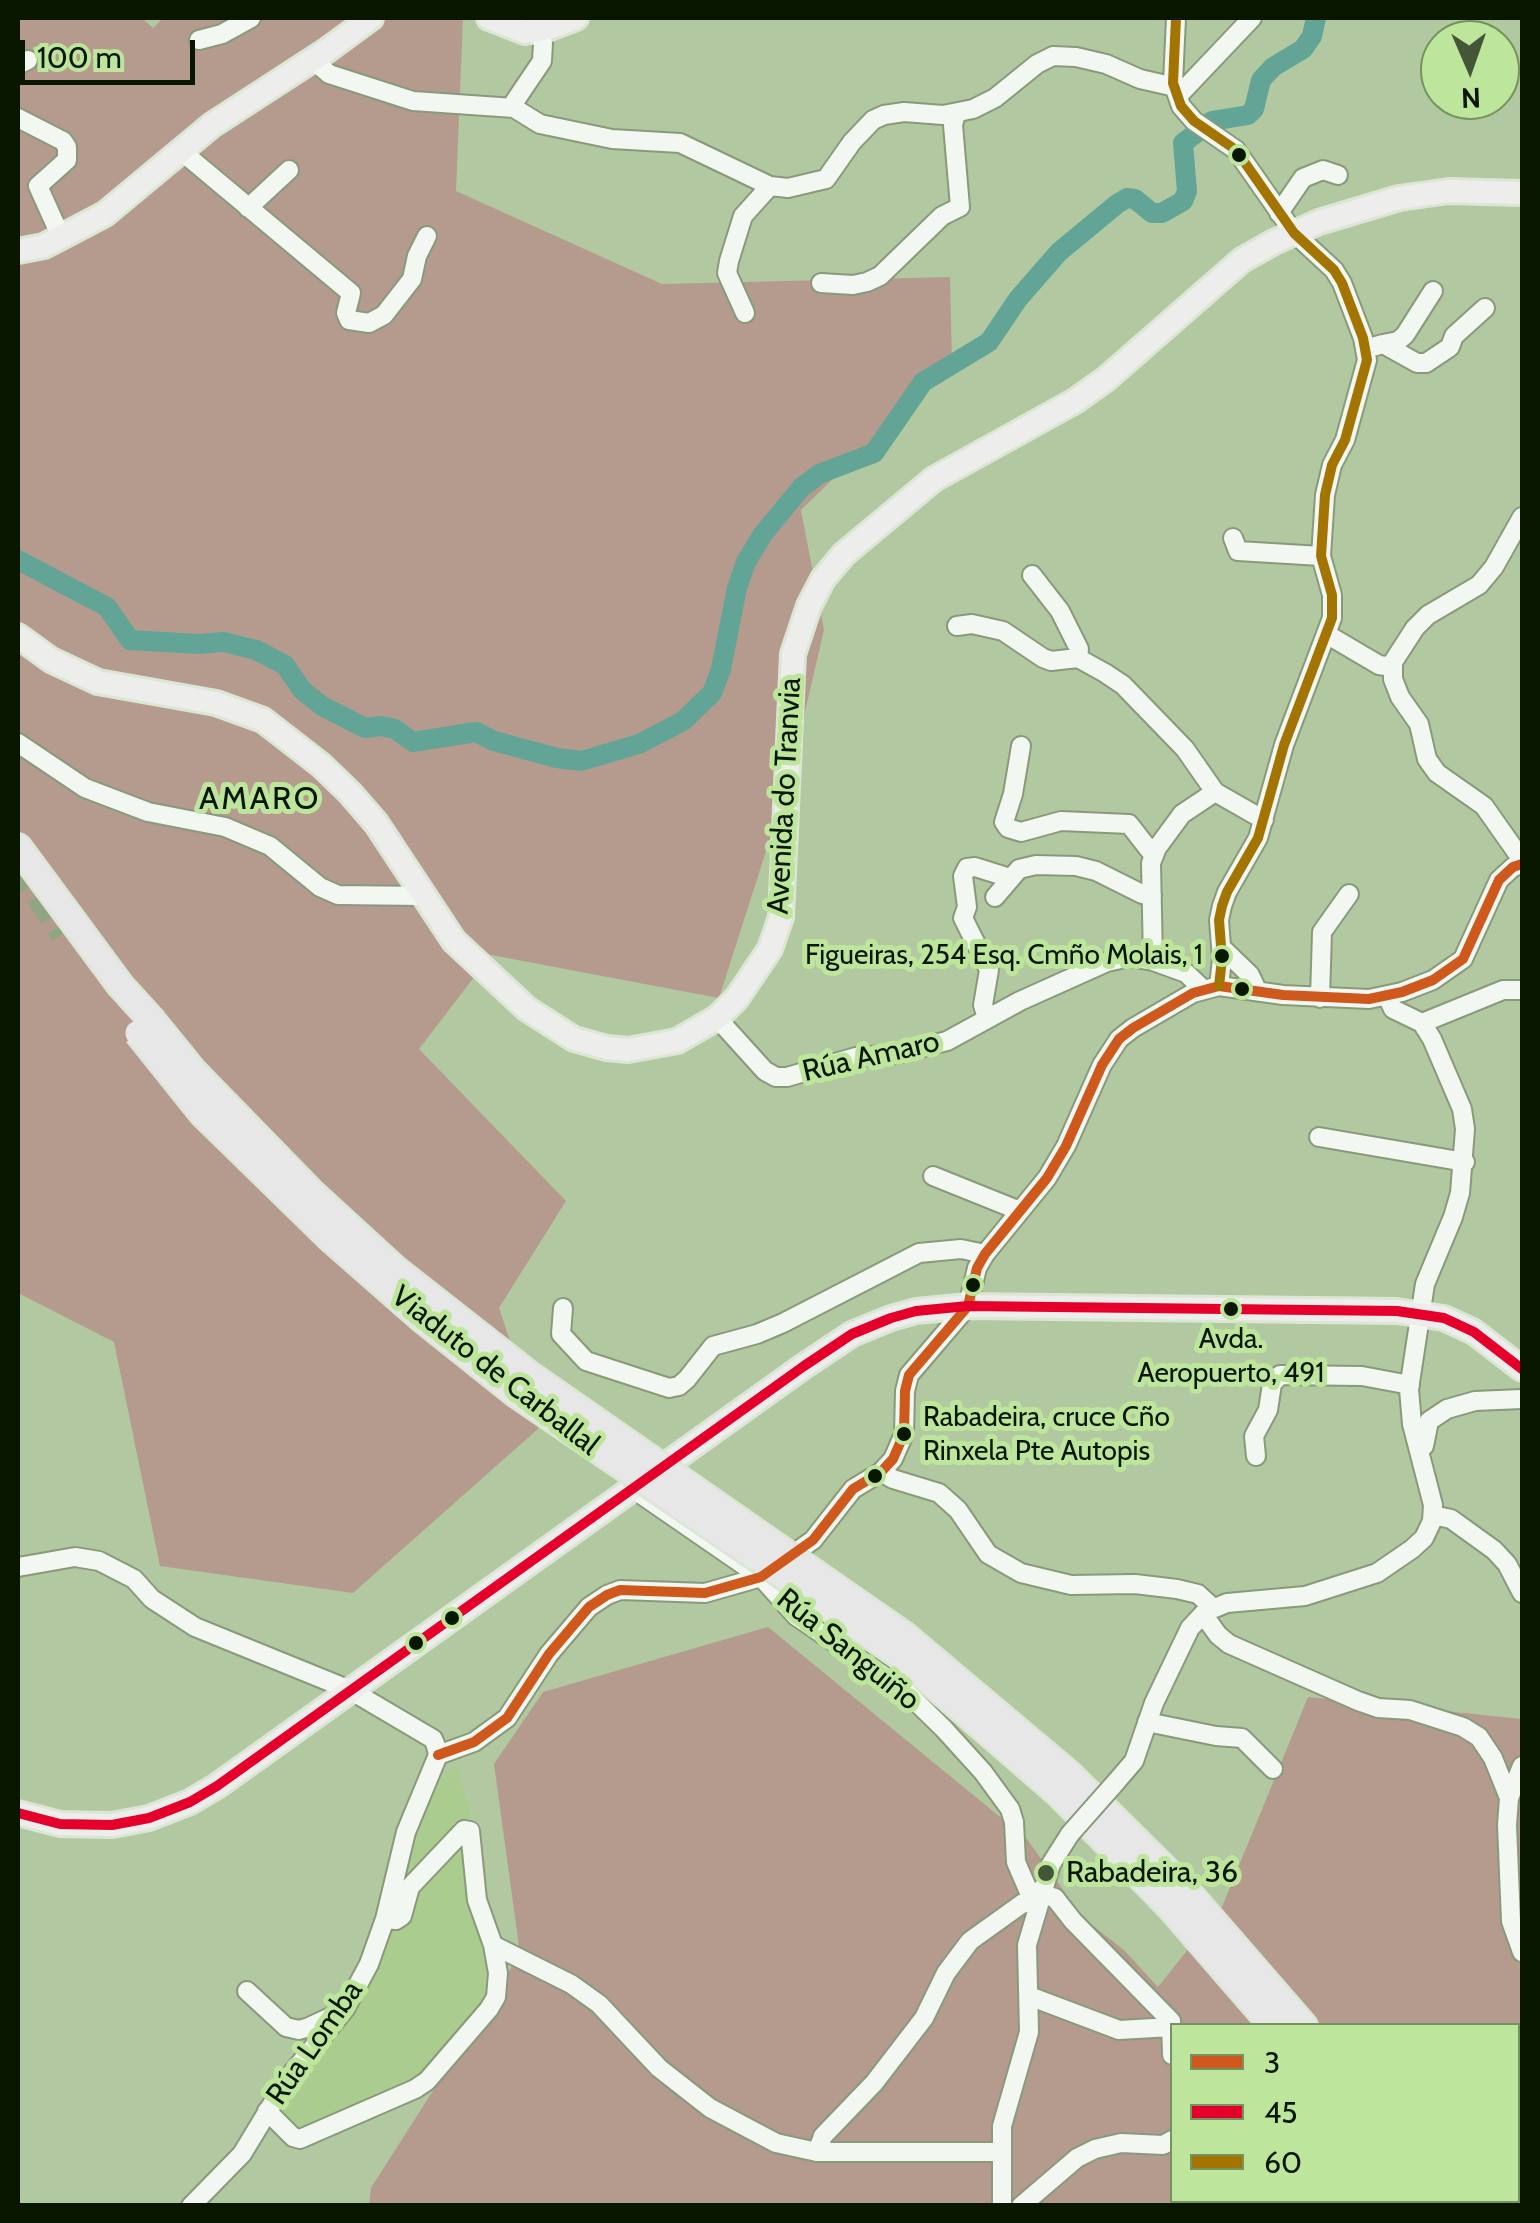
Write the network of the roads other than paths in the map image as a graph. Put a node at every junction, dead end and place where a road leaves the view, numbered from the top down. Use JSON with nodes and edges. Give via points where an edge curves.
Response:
{"nodes":[{"id":1,"x":251,"y":18,"type":"edge"},
{"id":2,"x":371,"y":18,"type":"edge"},
{"id":3,"x":488,"y":18,"type":"edge"},
{"id":4,"x":576,"y":18,"type":"edge"},
{"id":5,"x":1176,"y":18,"type":"edge"},
{"id":6,"x":1252,"y":18,"type":"edge"},
{"id":7,"x":538,"y":32,"type":"junction"},
{"id":8,"x":199,"y":40,"type":"dead end"},
{"id":9,"x":313,"y":60,"type":"junction"},
{"id":10,"x":1176,"y":91,"type":"junction"},
{"id":11,"x":514,"y":108,"type":"junction"},
{"id":12,"x":956,"y":114,"type":"junction"},
{"id":13,"x":18,"y":118,"type":"edge"},
{"id":14,"x":180,"y":150,"type":"junction"},
{"id":15,"x":289,"y":170,"type":"dead end"},
{"id":16,"x":1338,"y":174,"type":"dead end"},
{"id":17,"x":770,"y":186,"type":"junction"},
{"id":18,"x":1522,"y":193,"type":"edge"},
{"id":19,"x":248,"y":208,"type":"junction"},
{"id":20,"x":1279,"y":213,"type":"junction"},
{"id":21,"x":1294,"y":233,"type":"junction"},
{"id":22,"x":427,"y":236,"type":"dead end"},
{"id":23,"x":61,"y":237,"type":"junction"},
{"id":24,"x":18,"y":251,"type":"edge"},
{"id":25,"x":820,"y":283,"type":"dead end"},
{"id":26,"x":1433,"y":290,"type":"dead end"},
{"id":27,"x":1485,"y":308,"type":"dead end"},
{"id":28,"x":745,"y":314,"type":"dead end"},
{"id":29,"x":1374,"y":346,"type":"junction"},
{"id":30,"x":1522,"y":517,"type":"edge"},
{"id":31,"x":1233,"y":538,"type":"dead end"},
{"id":32,"x":1321,"y":556,"type":"junction"},
{"id":33,"x":1032,"y":575,"type":"dead end"},
{"id":34,"x":958,"y":626,"type":"dead end"},
{"id":35,"x":1328,"y":635,"type":"junction"},
{"id":36,"x":18,"y":636,"type":"edge"},
{"id":37,"x":1078,"y":658,"type":"junction"},
{"id":38,"x":1393,"y":668,"type":"junction"},
{"id":39,"x":18,"y":743,"type":"edge"},
{"id":40,"x":1021,"y":746,"type":"dead end"},
{"id":41,"x":1215,"y":792,"type":"junction"},
{"id":42,"x":1264,"y":820,"type":"junction"},
{"id":43,"x":18,"y":847,"type":"edge"},
{"id":44,"x":1154,"y":856,"type":"junction"},
{"id":45,"x":1522,"y":862,"type":"edge"},
{"id":46,"x":1010,"y":878,"type":"junction"},
{"id":47,"x":1349,"y":894,"type":"dead end"},
{"id":48,"x":1152,"y":895,"type":"junction"},
{"id":49,"x":424,"y":896,"type":"junction"},
{"id":50,"x":994,"y":897,"type":"dead end"},
{"id":51,"x":63,"y":934,"type":"tunnel mouth"},
{"id":52,"x":1221,"y":948,"type":"junction"},
{"id":53,"x":1154,"y":961,"type":"junction"},
{"id":54,"x":1211,"y":987,"type":"junction"},
{"id":55,"x":1257,"y":990,"type":"junction"},
{"id":56,"x":1522,"y":990,"type":"edge"},
{"id":57,"x":1387,"y":996,"type":"junction"},
{"id":58,"x":1320,"y":998,"type":"junction"},
{"id":59,"x":717,"y":1018,"type":"junction"},
{"id":60,"x":988,"y":1018,"type":"junction"},
{"id":61,"x":1422,"y":1023,"type":"junction"},
{"id":62,"x":144,"y":1025,"type":"junction"},
{"id":63,"x":1319,"y":1137,"type":"dead end"},
{"id":64,"x":1465,"y":1162,"type":"junction"},
{"id":65,"x":933,"y":1176,"type":"dead end"},
{"id":66,"x":1020,"y":1212,"type":"junction"},
{"id":67,"x":985,"y":1254,"type":"junction"},
{"id":68,"x":968,"y":1306,"type":"junction"},
{"id":69,"x":563,"y":1308,"type":"dead end"},
{"id":70,"x":1419,"y":1313,"type":"junction"},
{"id":71,"x":1522,"y":1369,"type":"edge"},
{"id":72,"x":1410,"y":1385,"type":"junction"},
{"id":73,"x":1522,"y":1399,"type":"edge"},
{"id":74,"x":1256,"y":1456,"type":"dead end"},
{"id":75,"x":1421,"y":1456,"type":"junction"},
{"id":76,"x":881,"y":1472,"type":"junction"},
{"id":77,"x":633,"y":1489,"type":"junction"},
{"id":78,"x":1433,"y":1515,"type":"junction"},
{"id":79,"x":1464,"y":1528,"type":"junction"},
{"id":80,"x":1412,"y":1549,"type":"junction"},
{"id":81,"x":18,"y":1567,"type":"edge"},
{"id":82,"x":761,"y":1577,"type":"junction"},
{"id":83,"x":1522,"y":1593,"type":"edge"},
{"id":84,"x":1207,"y":1610,"type":"junction"},
{"id":85,"x":902,"y":1645,"type":"junction"},
{"id":86,"x":350,"y":1690,"type":"junction"},
{"id":87,"x":1147,"y":1722,"type":"junction"},
{"id":88,"x":437,"y":1750,"type":"junction"},
{"id":89,"x":1522,"y":1766,"type":"edge"},
{"id":90,"x":1273,"y":1769,"type":"dead end"},
{"id":91,"x":1509,"y":1798,"type":"junction"},
{"id":92,"x":18,"y":1813,"type":"edge"},
{"id":93,"x":1041,"y":1899,"type":"junction"},
{"id":94,"x":385,"y":1919,"type":"junction"},
{"id":95,"x":493,"y":1946,"type":"junction"},
{"id":96,"x":1522,"y":1952,"type":"edge"},
{"id":97,"x":247,"y":1990,"type":"dead end"},
{"id":98,"x":1029,"y":1996,"type":"junction"},
{"id":99,"x":344,"y":2010,"type":"junction"},
{"id":100,"x":1171,"y":2023,"type":"edge"},
{"id":101,"x":1270,"y":2023,"type":"edge"},
{"id":102,"x":1301,"y":2023,"type":"edge"},
{"id":103,"x":1170,"y":2027,"type":"edge"},
{"id":104,"x":268,"y":2111,"type":"junction"},
{"id":105,"x":1170,"y":2144,"type":"edge"},
{"id":106,"x":817,"y":2152,"type":"junction"},
{"id":107,"x":1001,"y":2152,"type":"junction"},
{"id":108,"x":191,"y":2206,"type":"edge"},
{"id":109,"x":1002,"y":2206,"type":"edge"},
{"id":110,"x":1022,"y":2206,"type":"edge"}],
"edges":[{"from":1,"to":8,"type":"street"},
{"from":2,"to":9,"type":"main road"},
{"from":3,"to":7,"type":"main road"},
{"from":4,"to":7,"type":"main road"},
{"from":5,"to":10,"type":"street"},
{"from":6,"to":10,"type":"street"},
{"from":7,"to":11,"type":"street","via":[[542,61]]},
{"from":9,"to":11,"type":"street","via":[[329,74],[413,101]]},
{"from":9,"to":14,"type":"main road"},
{"from":10,"to":12,"type":"street","via":[[1106,64],[1053,56],[994,98]]},
{"from":10,"to":20,"type":"street","via":[[1194,121],[1245,161]]},
{"from":11,"to":17,"type":"street","via":[[540,124],[612,139],[680,143]]},
{"from":12,"to":17,"type":"street","via":[[884,115],[852,142],[826,179],[803,187]]},
{"from":12,"to":25,"type":"street","via":[[960,207],[880,276]]},
{"from":13,"to":23,"type":"street","via":[[67,148],[67,160],[38,186]]},
{"from":14,"to":19,"type":"street"},
{"from":14,"to":23,"type":"main road","via":[[117,205]]},
{"from":15,"to":19,"type":"street"},
{"from":16,"to":20,"type":"street","via":[[1323,170],[1303,178]]},
{"from":17,"to":28,"type":"street","via":[[743,216],[729,261],[727,273]]},
{"from":18,"to":21,"type":"main road","name":"Avenida do Tranvia","via":[[1399,198]]},
{"from":19,"to":22,"type":"street","via":[[351,293],[349,320],[369,323],[384,314],[412,279]]},
{"from":20,"to":21,"type":"street"},
{"from":21,"to":29,"type":"street","via":[[1334,270]]},
{"from":21,"to":59,"type":"main road","name":"Avenida do Tranvia","via":[[1242,260],[1076,401],[934,479],[868,531],[824,580],[793,654],[781,917],[754,976]]},
{"from":23,"to":24,"type":"main road"},
{"from":26,"to":29,"type":"street","via":[[1405,335]]},
{"from":27,"to":29,"type":"street","via":[[1450,348],[1426,363]]},
{"from":29,"to":32,"type":"street","via":[[1332,466]]},
{"from":30,"to":38,"type":"street","via":[[1494,566],[1416,628]]},
{"from":31,"to":32,"type":"street","via":[[1238,551]]},
{"from":32,"to":35,"type":"street","via":[[1332,595]]},
{"from":33,"to":37,"type":"street","via":[[1060,611]]},
{"from":34,"to":37,"type":"street","via":[[1003,631],[1052,661]]},
{"from":35,"to":38,"type":"street"},
{"from":35,"to":42,"type":"street","via":[[1284,745]]},
{"from":36,"to":49,"type":"main road","name":"Avenida do Tranvia","via":[[98,682],[216,703],[263,720],[350,793]]},
{"from":37,"to":41,"type":"street","via":[[1122,685],[1185,749]]},
{"from":38,"to":45,"type":"street","via":[[1427,759],[1437,774],[1484,806]]},
{"from":39,"to":49,"type":"street","via":[[85,788],[270,846],[338,894]]},
{"from":40,"to":44,"type":"street","via":[[1008,828],[1021,832],[1061,820],[1128,824]]},
{"from":41,"to":42,"type":"street"},
{"from":41,"to":44,"type":"street","via":[[1182,814]]},
{"from":42,"to":52,"type":"street","via":[[1227,892]]},
{"from":43,"to":62,"type":"highway"},
{"from":44,"to":48,"type":"street"},
{"from":45,"to":57,"type":"street","via":[[1500,880],[1463,959],[1434,980]]},
{"from":46,"to":48,"type":"street","via":[[1036,865],[1076,866]]},
{"from":46,"to":50,"type":"street"},
{"from":46,"to":60,"type":"street","via":[[975,867],[963,876],[963,918],[989,970],[983,1004]]},
{"from":47,"to":58,"type":"street","via":[[1322,932]]},
{"from":48,"to":53,"type":"street"},
{"from":49,"to":59,"type":"main road","name":"Avenida do Tranvia","via":[[467,956],[527,1009],[574,1039],[607,1048],[648,1047],[677,1041]]},
{"from":51,"to":62,"type":"highway"},
{"from":52,"to":54,"type":"street"},
{"from":52,"to":55,"type":"street"},
{"from":53,"to":54,"type":"street"},
{"from":53,"to":60,"type":"street","name":"Rúa Amaro","via":[[1107,962]]},
{"from":54,"to":55,"type":"street"},
{"from":54,"to":66,"type":"street","via":[[1120,1039],[1056,1162]]},
{"from":55,"to":58,"type":"street"},
{"from":56,"to":61,"type":"street","via":[[1503,990]]},
{"from":57,"to":58,"type":"street"},
{"from":57,"to":61,"type":"street","via":[[1393,1009]]},
{"from":59,"to":60,"type":"street","name":"Rúa Amaro","via":[[776,1077],[926,1048]]},
{"from":61,"to":64,"type":"street","via":[[1462,1109]]},
{"from":62,"to":85,"type":"highway","name":"Viaduto de Carballal","bridge":true,"via":[[395,1269]]},
{"from":63,"to":64,"type":"street"},
{"from":64,"to":70,"type":"street","via":[[1454,1218]]},
{"from":65,"to":66,"type":"street"},
{"from":66,"to":67,"type":"street"},
{"from":67,"to":68,"type":"street"},
{"from":67,"to":69,"type":"street","via":[[918,1253],[783,1323],[713,1346],[687,1379],[669,1388],[586,1361],[561,1334]]},
{"from":68,"to":70,"type":"main road"},
{"from":68,"to":76,"type":"street","via":[[910,1375],[904,1434]]},
{"from":68,"to":77,"type":"main road","via":[[916,1311],[852,1334]]},
{"from":70,"to":71,"type":"main road","via":[[1474,1332]]},
{"from":70,"to":72,"type":"street"},
{"from":72,"to":74,"type":"street","via":[[1280,1374],[1254,1436]]},
{"from":72,"to":75,"type":"street"},
{"from":73,"to":75,"type":"street","via":[[1462,1404],[1433,1417]]},
{"from":75,"to":78,"type":"street"},
{"from":76,"to":82,"type":"street","via":[[853,1489],[813,1540]]},
{"from":76,"to":84,"type":"street","via":[[939,1494],[988,1554],[1022,1573],[1071,1585],[1136,1584],[1198,1594]]},
{"from":77,"to":82,"type":"street","name":"Rúa Sanguiño"},
{"from":77,"to":86,"type":"main road"},
{"from":78,"to":79,"type":"street"},
{"from":78,"to":80,"type":"street"},
{"from":79,"to":80,"type":"street"},
{"from":79,"to":83,"type":"street","via":[[1508,1564]]},
{"from":80,"to":84,"type":"street","via":[[1377,1573],[1321,1592]]},
{"from":81,"to":86,"type":"street","via":[[98,1561],[134,1579],[194,1627]]},
{"from":82,"to":88,"type":"street","via":[[705,1592],[607,1595],[549,1654],[507,1718],[474,1742]]},
{"from":82,"to":93,"type":"street","name":"Rúa Sanguiño","via":[[810,1627],[902,1689],[983,1772],[1010,1809],[1020,1877]]},
{"from":84,"to":87,"type":"street","via":[[1190,1628]]},
{"from":84,"to":91,"type":"street","via":[[1229,1644],[1358,1701],[1463,1727],[1493,1758]]},
{"from":85,"to":101,"type":"highway","via":[[1170,1907]]},
{"from":85,"to":102,"type":"highway","via":[[1070,1774],[1186,1890]]},
{"from":86,"to":88,"type":"street","via":[[433,1739]]},
{"from":86,"to":92,"type":"main road","via":[[217,1786],[170,1810],[96,1826]]},
{"from":87,"to":90,"type":"street","via":[[1242,1738]]},
{"from":87,"to":93,"type":"street","bridge":true,"via":[[1134,1760],[1056,1853]]},
{"from":88,"to":94,"type":"street","name":"Rúa Lomba","via":[[406,1832]]},
{"from":89,"to":91,"type":"street"},
{"from":91,"to":96,"type":"street","via":[[1511,1921]]},
{"from":93,"to":98,"type":"street","via":[[1027,1946]]},
{"from":93,"to":100,"type":"street","name":"Rúa Sanguiño","via":[[1055,1898]]},
{"from":93,"to":106,"type":"street","via":[[1023,1903],[970,1941],[924,2018],[822,2136]]},
{"from":94,"to":95,"type":"street","via":[[402,1916],[410,1887],[464,1830],[470,1832],[477,1900]]},
{"from":94,"to":99,"type":"street","name":"Rúa Lomba"},
{"from":95,"to":104,"type":"street","via":[[496,1996],[427,2081],[300,2139]]},
{"from":95,"to":106,"type":"street","via":[[600,2004],[659,2068],[710,2108],[776,2143]]},
{"from":97,"to":99,"type":"street","via":[[286,2027],[299,2030]]},
{"from":98,"to":103,"type":"street","via":[[1119,2030]]},
{"from":98,"to":107,"type":"street","via":[[1028,2041],[1006,2104]]},
{"from":99,"to":104,"type":"street","name":"Rúa Lomba"},
{"from":104,"to":108,"type":"street","name":"Rúa Lomba","via":[[242,2154]]},
{"from":105,"to":110,"type":"street","via":[[1095,2149]]},
{"from":106,"to":107,"type":"street"},
{"from":107,"to":109,"type":"street"}]}
